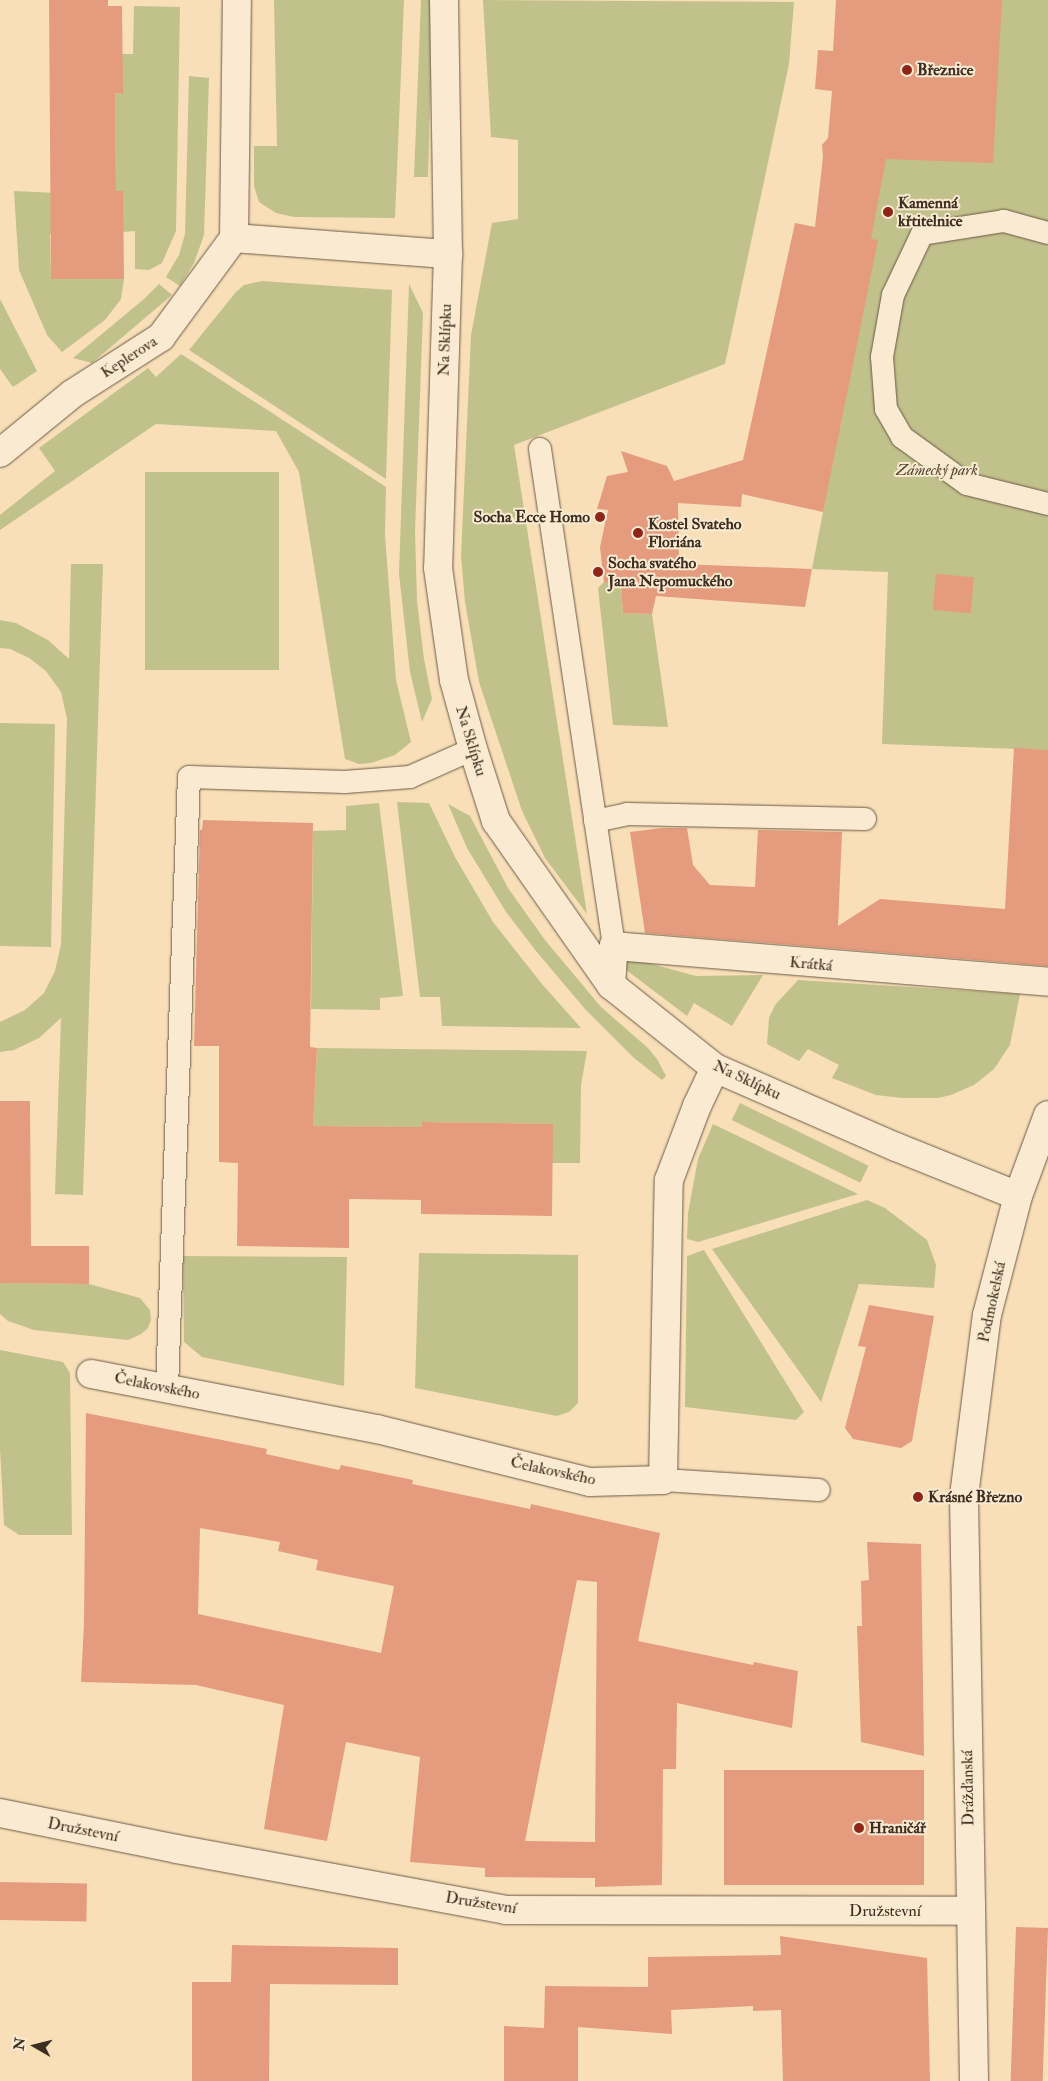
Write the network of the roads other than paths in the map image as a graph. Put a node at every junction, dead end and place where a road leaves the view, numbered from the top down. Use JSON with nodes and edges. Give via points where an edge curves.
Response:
{"nodes":[{"id":1,"x":237,"y":0,"type":"edge"},
{"id":2,"x":444,"y":0,"type":"edge"},
{"id":3,"x":1048,"y":233,"type":"edge"},
{"id":4,"x":234,"y":238,"type":"junction"},
{"id":5,"x":448,"y":254,"type":"junction"},
{"id":6,"x":540,"y":449,"type":"dead end"},
{"id":7,"x":0,"y":453,"type":"edge"},
{"id":8,"x":1048,"y":504,"type":"edge"},
{"id":9,"x":473,"y":749,"type":"junction"},
{"id":10,"x":866,"y":819,"type":"dead end"},
{"id":11,"x":595,"y":821,"type":"junction"},
{"id":12,"x":614,"y":946,"type":"junction"},
{"id":13,"x":1048,"y":982,"type":"edge"},
{"id":14,"x":612,"y":985,"type":"junction"},
{"id":15,"x":714,"y":1068,"type":"junction"},
{"id":16,"x":1048,"y":1115,"type":"edge"},
{"id":17,"x":1018,"y":1196,"type":"junction"},
{"id":18,"x":92,"y":1374,"type":"dead end"},
{"id":19,"x":167,"y":1388,"type":"junction"},
{"id":20,"x":662,"y":1480,"type":"junction"},
{"id":21,"x":819,"y":1490,"type":"dead end"},
{"id":22,"x":964,"y":1496,"type":"joint"},
{"id":23,"x":0,"y":1813,"type":"edge"},
{"id":24,"x":970,"y":1911,"type":"junction"},
{"id":25,"x":974,"y":2081,"type":"edge"}],
"edges":[{"from":1,"to":4,"type":"street"},
{"from":2,"to":5,"type":"street","name":"Na Sklípku"},
{"from":3,"to":8,"type":"lane","via":[[1004,220],[922,234],[893,295],[882,357],[886,409],[902,437],[967,484]]},
{"from":4,"to":5,"type":"street"},
{"from":4,"to":7,"type":"street","name":"Keplerova","via":[[160,337],[72,394]]},
{"from":5,"to":9,"type":"street","name":"Na Sklípku","via":[[438,568],[454,680]]},
{"from":6,"to":11,"type":"lane"},
{"from":9,"to":14,"type":"street","name":"Na Sklípku","via":[[496,821]]},
{"from":9,"to":19,"type":"lane","via":[[410,777],[345,782],[189,777]]},
{"from":10,"to":11,"type":"lane","via":[[627,814]]},
{"from":11,"to":12,"type":"lane"},
{"from":12,"to":13,"type":"street","name":"Krátká"},
{"from":12,"to":14,"type":"street"},
{"from":14,"to":15,"type":"street","name":"Na Sklípku"},
{"from":15,"to":17,"type":"street","name":"Na Sklípku"},
{"from":15,"to":20,"type":"street","via":[[669,1180]]},
{"from":16,"to":17,"type":"street","name":"Podmokelská"},
{"from":17,"to":22,"type":"street","name":"Podmokelská","via":[[986,1315]]},
{"from":18,"to":19,"type":"street","name":"Čelakovského"},
{"from":19,"to":20,"type":"street","name":"Čelakovského","via":[[377,1429],[590,1482]]},
{"from":20,"to":21,"type":"lane"},
{"from":22,"to":24,"type":"street","name":"Drážďanská"},
{"from":23,"to":24,"type":"street","name":"Družstevní","via":[[506,1910]]},
{"from":24,"to":25,"type":"street","name":"Drážďanská"}]}
